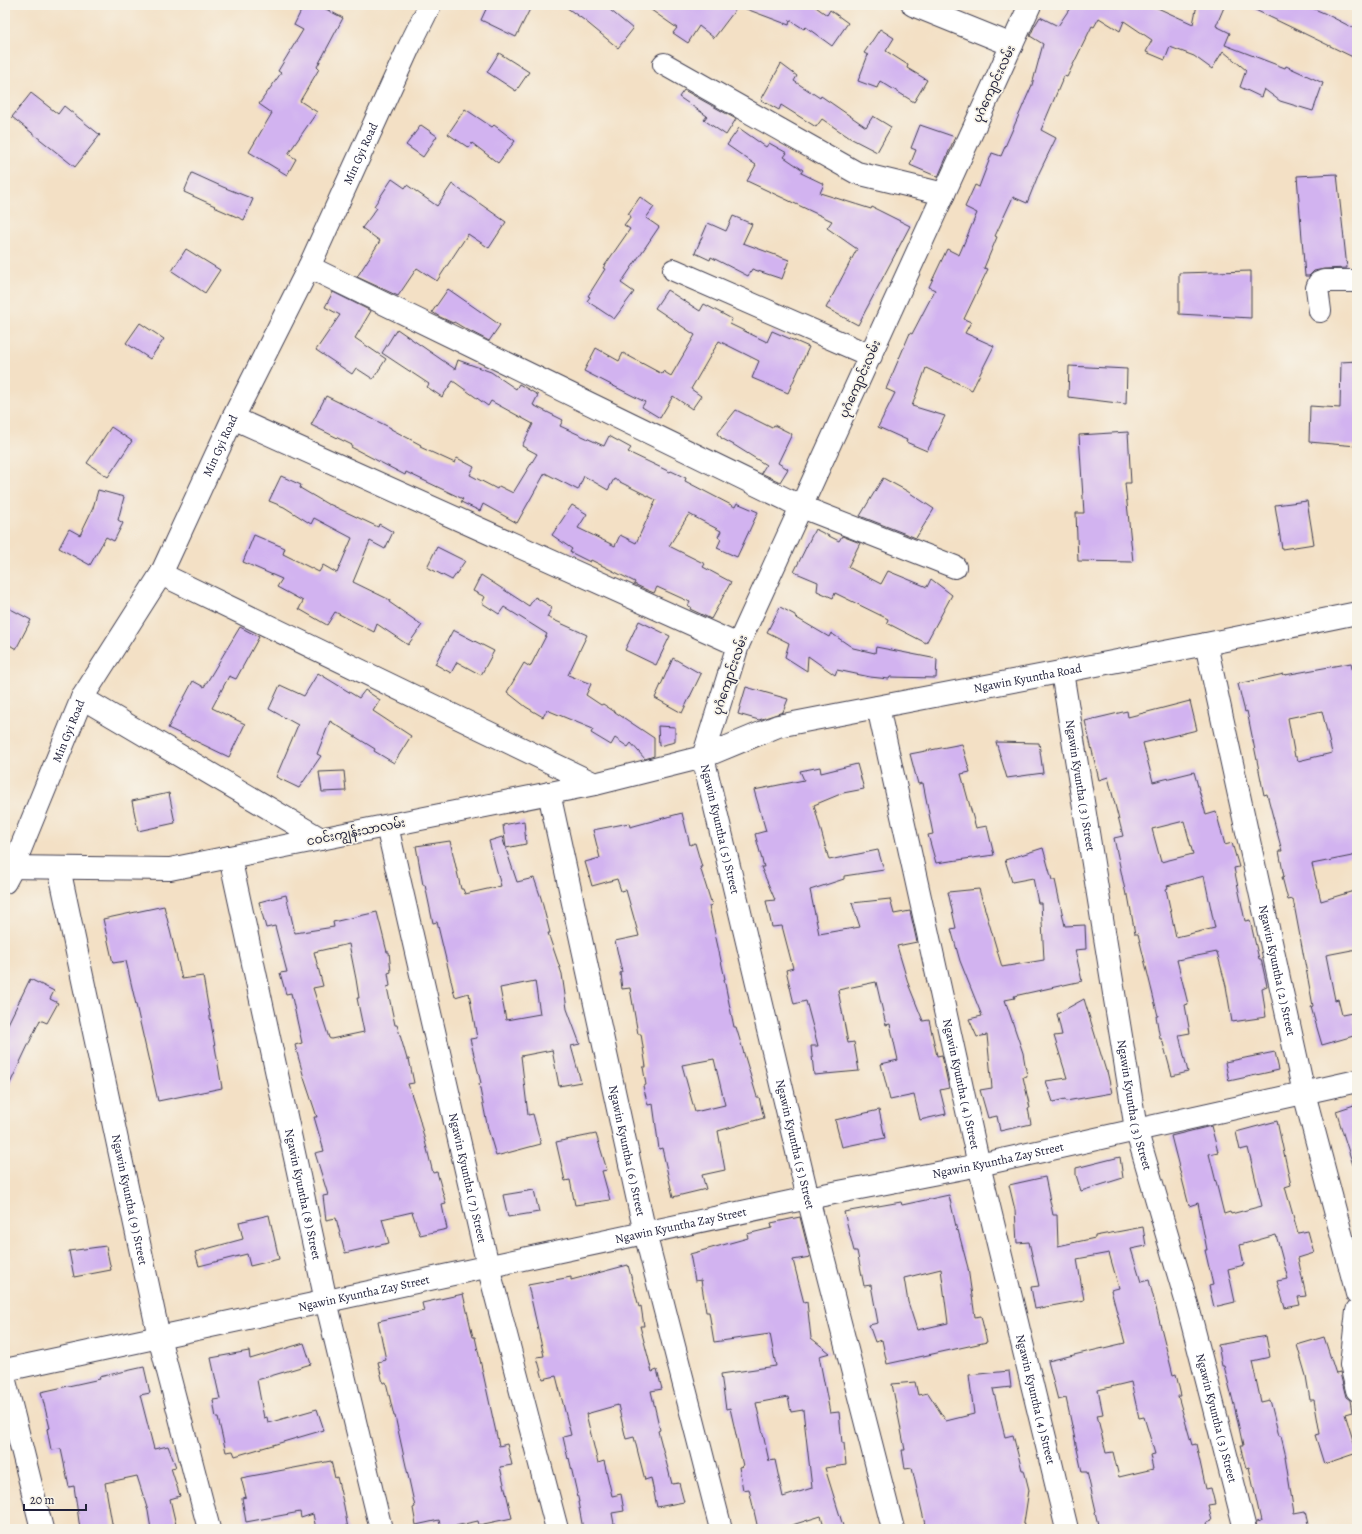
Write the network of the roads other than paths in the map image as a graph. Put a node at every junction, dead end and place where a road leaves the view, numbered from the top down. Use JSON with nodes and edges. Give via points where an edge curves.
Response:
{"nodes":[{"id":1,"x":430,"y":5,"type":"edge"},
{"id":2,"x":912,"y":5,"type":"edge"},
{"id":3,"x":1030,"y":5,"type":"edge"},
{"id":4,"x":1012,"y":46,"type":"junction"},
{"id":5,"x":664,"y":64,"type":"dead end"},
{"id":6,"x":944,"y":194,"type":"junction"},
{"id":7,"x":309,"y":267,"type":"junction"},
{"id":8,"x":674,"y":270,"type":"dead end"},
{"id":9,"x":1357,"y":281,"type":"edge"},
{"id":10,"x":1320,"y":311,"type":"dead end"},
{"id":11,"x":870,"y":356,"type":"junction"},
{"id":12,"x":233,"y":418,"type":"junction"},
{"id":13,"x":802,"y":508,"type":"junction"},
{"id":14,"x":955,"y":567,"type":"dead end"},
{"id":15,"x":161,"y":574,"type":"junction"},
{"id":16,"x":1357,"y":613,"type":"edge"},
{"id":17,"x":1206,"y":644,"type":"junction"},
{"id":18,"x":738,"y":645,"type":"junction"},
{"id":19,"x":1062,"y":672,"type":"junction"},
{"id":20,"x":82,"y":698,"type":"junction"},
{"id":21,"x":878,"y":707,"type":"junction"},
{"id":22,"x":703,"y":757,"type":"junction"},
{"id":23,"x":595,"y":784,"type":"junction"},
{"id":24,"x":549,"y":793,"type":"junction"},
{"id":25,"x":387,"y":826,"type":"junction"},
{"id":26,"x":321,"y":839,"type":"junction"},
{"id":27,"x":230,"y":857,"type":"junction"},
{"id":28,"x":59,"y":868,"type":"junction"},
{"id":29,"x":8,"y":872,"type":"edge"},
{"id":30,"x":1357,"y":1081,"type":"edge"},
{"id":31,"x":1304,"y":1093,"type":"junction"},
{"id":32,"x":1136,"y":1129,"type":"junction"},
{"id":33,"x":979,"y":1165,"type":"junction"},
{"id":34,"x":808,"y":1198,"type":"junction"},
{"id":35,"x":645,"y":1233,"type":"junction"},
{"id":36,"x":488,"y":1266,"type":"junction"},
{"id":37,"x":1357,"y":1294,"type":"edge"},
{"id":38,"x":326,"y":1301,"type":"junction"},
{"id":39,"x":1357,"y":1311,"type":"edge"},
{"id":40,"x":159,"y":1337,"type":"junction"},
{"id":41,"x":5,"y":1370,"type":"edge"},
{"id":42,"x":5,"y":1381,"type":"edge"},
{"id":43,"x":1357,"y":1390,"type":"edge"},
{"id":44,"x":42,"y":1529,"type":"edge"},
{"id":45,"x":209,"y":1529,"type":"edge"},
{"id":46,"x":381,"y":1529,"type":"edge"},
{"id":47,"x":556,"y":1529,"type":"edge"},
{"id":48,"x":721,"y":1529,"type":"edge"},
{"id":49,"x":893,"y":1529,"type":"edge"},
{"id":50,"x":1067,"y":1529,"type":"edge"},
{"id":51,"x":1245,"y":1529,"type":"edge"}],
"edges":[{"from":1,"to":7,"type":"street","name":"Min Gyi Road"},
{"from":2,"to":4,"type":"street"},
{"from":3,"to":4,"type":"street","name":"ပုဂံကျောင်းလမ်း"},
{"from":4,"to":6,"type":"street","name":"ပုဂံကျောင်းလမ်း"},
{"from":5,"to":6,"type":"street","via":[[857,173]]},
{"from":6,"to":11,"type":"street","name":"ပုဂံကျောင်းလမ်း"},
{"from":7,"to":12,"type":"street","name":"Min Gyi Road"},
{"from":7,"to":13,"type":"street"},
{"from":8,"to":11,"type":"street"},
{"from":9,"to":10,"type":"street","via":[[1319,282],[1317,288]]},
{"from":11,"to":13,"type":"street","name":"ပုဂံကျောင်းလမ်း"},
{"from":12,"to":15,"type":"street","name":"Min Gyi Road"},
{"from":12,"to":18,"type":"street"},
{"from":13,"to":14,"type":"street"},
{"from":13,"to":18,"type":"street","name":"ပုဂံကျောင်းလမ်း"},
{"from":15,"to":20,"type":"street","name":"Min Gyi Road"},
{"from":15,"to":23,"type":"street"},
{"from":16,"to":17,"type":"street","name":"Ngawin Kyuntha Road"},
{"from":17,"to":19,"type":"street","name":"Ngawin Kyuntha Road"},
{"from":17,"to":31,"type":"street","name":"Ngawin Kyuntha ( 2 ) Street"},
{"from":18,"to":22,"type":"street","name":"ပုဂံကျောင်းလမ်း"},
{"from":19,"to":21,"type":"street","name":"Ngawin Kyuntha Road"},
{"from":19,"to":32,"type":"street","name":"Ngawin Kyuntha ( 3 ) Street"},
{"from":20,"to":26,"type":"street"},
{"from":20,"to":29,"type":"street","name":"Min Gyi Road"},
{"from":21,"to":22,"type":"street","name":"Ngawin Kyuntha Road","via":[[778,726]]},
{"from":21,"to":33,"type":"street","name":"Ngawin Kyuntha ( 4 ) Street"},
{"from":22,"to":23,"type":"street","name":"ငဝင်းကျွန်းသာလမ်း"},
{"from":22,"to":34,"type":"street","name":"Ngawin Kyuntha ( 5 ) Street"},
{"from":23,"to":24,"type":"street","name":"ငဝင်းကျွန်းသာလမ်း"},
{"from":24,"to":25,"type":"street","name":"ငဝင်းကျွန်းသာလမ်း"},
{"from":24,"to":35,"type":"street","name":"Ngawin Kyuntha ( 6 ) Street"},
{"from":25,"to":26,"type":"street","name":"ငဝင်းကျွန်းသာလမ်း"},
{"from":25,"to":36,"type":"street","name":"Ngawin Kyuntha ( 7 ) Street"},
{"from":26,"to":27,"type":"street","name":"ငဝင်းကျွန်းသာလမ်း"},
{"from":27,"to":28,"type":"street","name":"ငဝင်းကျွန်းသာလမ်း","via":[[170,869]]},
{"from":27,"to":38,"type":"street","name":"Ngawin Kyuntha ( 8 ) Street"},
{"from":28,"to":29,"type":"street","name":"ငဝင်းကျွန်းသာလမ်း"},
{"from":28,"to":40,"type":"street","name":"Ngawin Kyuntha ( 9 ) Street"},
{"from":30,"to":31,"type":"street","name":"Ngawin Kyuntha Zay Street"},
{"from":31,"to":32,"type":"street","name":"Ngawin Kyuntha Zay Street"},
{"from":31,"to":37,"type":"street","name":"Ngawin Kyuntha ( 2 ) Street"},
{"from":32,"to":33,"type":"street","name":"Ngawin Kyuntha Zay Street"},
{"from":32,"to":51,"type":"street","name":"Ngawin Kyuntha ( 3 ) Street","via":[[1188,1307]]},
{"from":33,"to":34,"type":"street","name":"Ngawin Kyuntha Zay Street"},
{"from":33,"to":50,"type":"street","name":"Ngawin Kyuntha ( 4 ) Street"},
{"from":34,"to":35,"type":"street","name":"Ngawin Kyuntha Zay Street"},
{"from":34,"to":49,"type":"street","name":"Ngawin Kyuntha ( 5 ) Street"},
{"from":35,"to":36,"type":"street","name":"Ngawin Kyuntha Zay Street"},
{"from":35,"to":48,"type":"street","name":"Ngawin Kyuntha ( 6 ) Street"},
{"from":36,"to":38,"type":"street","name":"Ngawin Kyuntha Zay Street"},
{"from":36,"to":47,"type":"street","name":"Ngawin Kyuntha ( 7 ) Street"},
{"from":38,"to":40,"type":"street","name":"Ngawin Kyuntha Zay Street"},
{"from":38,"to":46,"type":"street","name":"Ngawin Kyuntha ( 8 ) Street"},
{"from":39,"to":43,"type":"street","via":[[1351,1364]]},
{"from":40,"to":41,"type":"street","name":"Ngawin Kyuntha Zay Street"},
{"from":40,"to":45,"type":"street","name":"Ngawin Kyuntha ( 9 ) Street"},
{"from":42,"to":44,"type":"street"}]}
